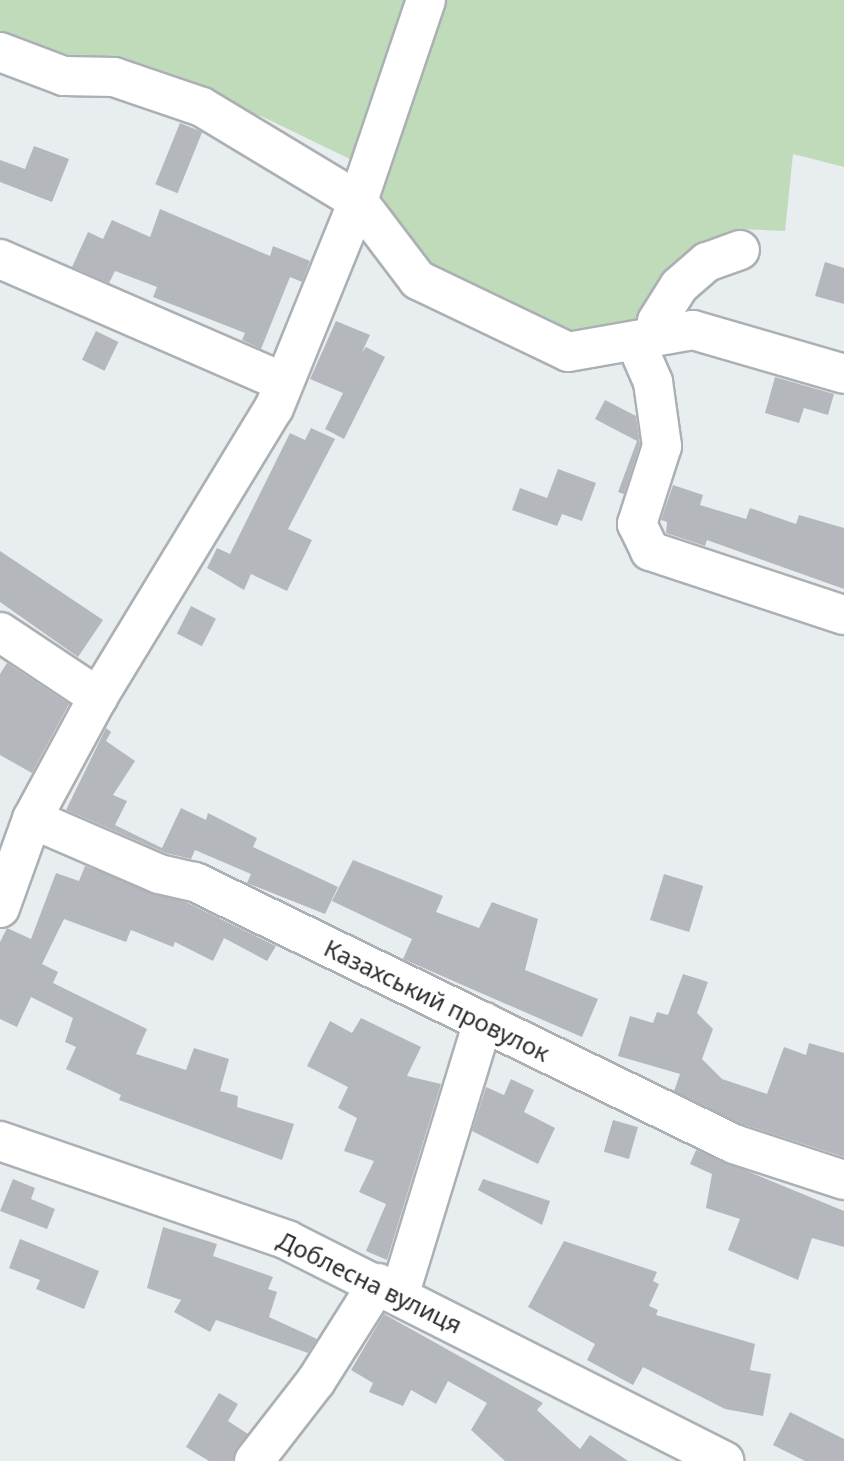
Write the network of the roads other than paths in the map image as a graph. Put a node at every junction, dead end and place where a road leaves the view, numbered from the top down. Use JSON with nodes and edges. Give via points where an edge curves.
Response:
{"nodes":[{"id":1,"x":426,"y":0,"type":"edge"},
{"id":2,"x":0,"y":52,"type":"edge"},
{"id":3,"x":358,"y":201,"type":"junction"},
{"id":4,"x":740,"y":250,"type":"dead end"},
{"id":5,"x":0,"y":259,"type":"edge"},
{"id":6,"x":646,"y":339,"type":"junction"},
{"id":7,"x":844,"y":374,"type":"edge"},
{"id":8,"x":281,"y":380,"type":"junction"},
{"id":9,"x":844,"y":615,"type":"edge"},
{"id":10,"x":0,"y":632,"type":"edge"},
{"id":11,"x":98,"y":697,"type":"junction"},
{"id":12,"x":32,"y":819,"type":"junction"},
{"id":13,"x":0,"y":908,"type":"edge"},
{"id":14,"x":483,"y":1021,"type":"junction"},
{"id":15,"x":0,"y":1142,"type":"edge"},
{"id":16,"x":844,"y":1180,"type":"edge"},
{"id":17,"x":389,"y":1288,"type":"junction"},
{"id":18,"x":254,"y":1461,"type":"edge"},
{"id":19,"x":724,"y":1461,"type":"edge"}],
"edges":[{"from":1,"to":3,"type":"street"},
{"from":2,"to":3,"type":"street","via":[[64,76],[114,77],[202,107]]},
{"from":3,"to":6,"type":"street","via":[[418,280],[568,352]]},
{"from":3,"to":8,"type":"street"},
{"from":4,"to":6,"type":"street","via":[[707,262],[679,286]]},
{"from":5,"to":8,"type":"street"},
{"from":6,"to":7,"type":"street","via":[[693,330]]},
{"from":6,"to":9,"type":"street","via":[[662,446],[637,524],[650,551]]},
{"from":8,"to":11,"type":"street","via":[[274,408],[201,536]]},
{"from":10,"to":11,"type":"street"},
{"from":11,"to":12,"type":"street"},
{"from":12,"to":13,"type":"street"},
{"from":12,"to":14,"type":"street","name":"Казахський провулок","via":[[159,874],[195,882]]},
{"from":14,"to":16,"type":"street","name":"Казахський провулок","via":[[734,1144]]},
{"from":14,"to":17,"type":"street"},
{"from":15,"to":17,"type":"street","name":"Доблесна вулиця","via":[[287,1240]]},
{"from":17,"to":18,"type":"street"},
{"from":17,"to":19,"type":"street","name":"Доблесна вулиця"}]}
